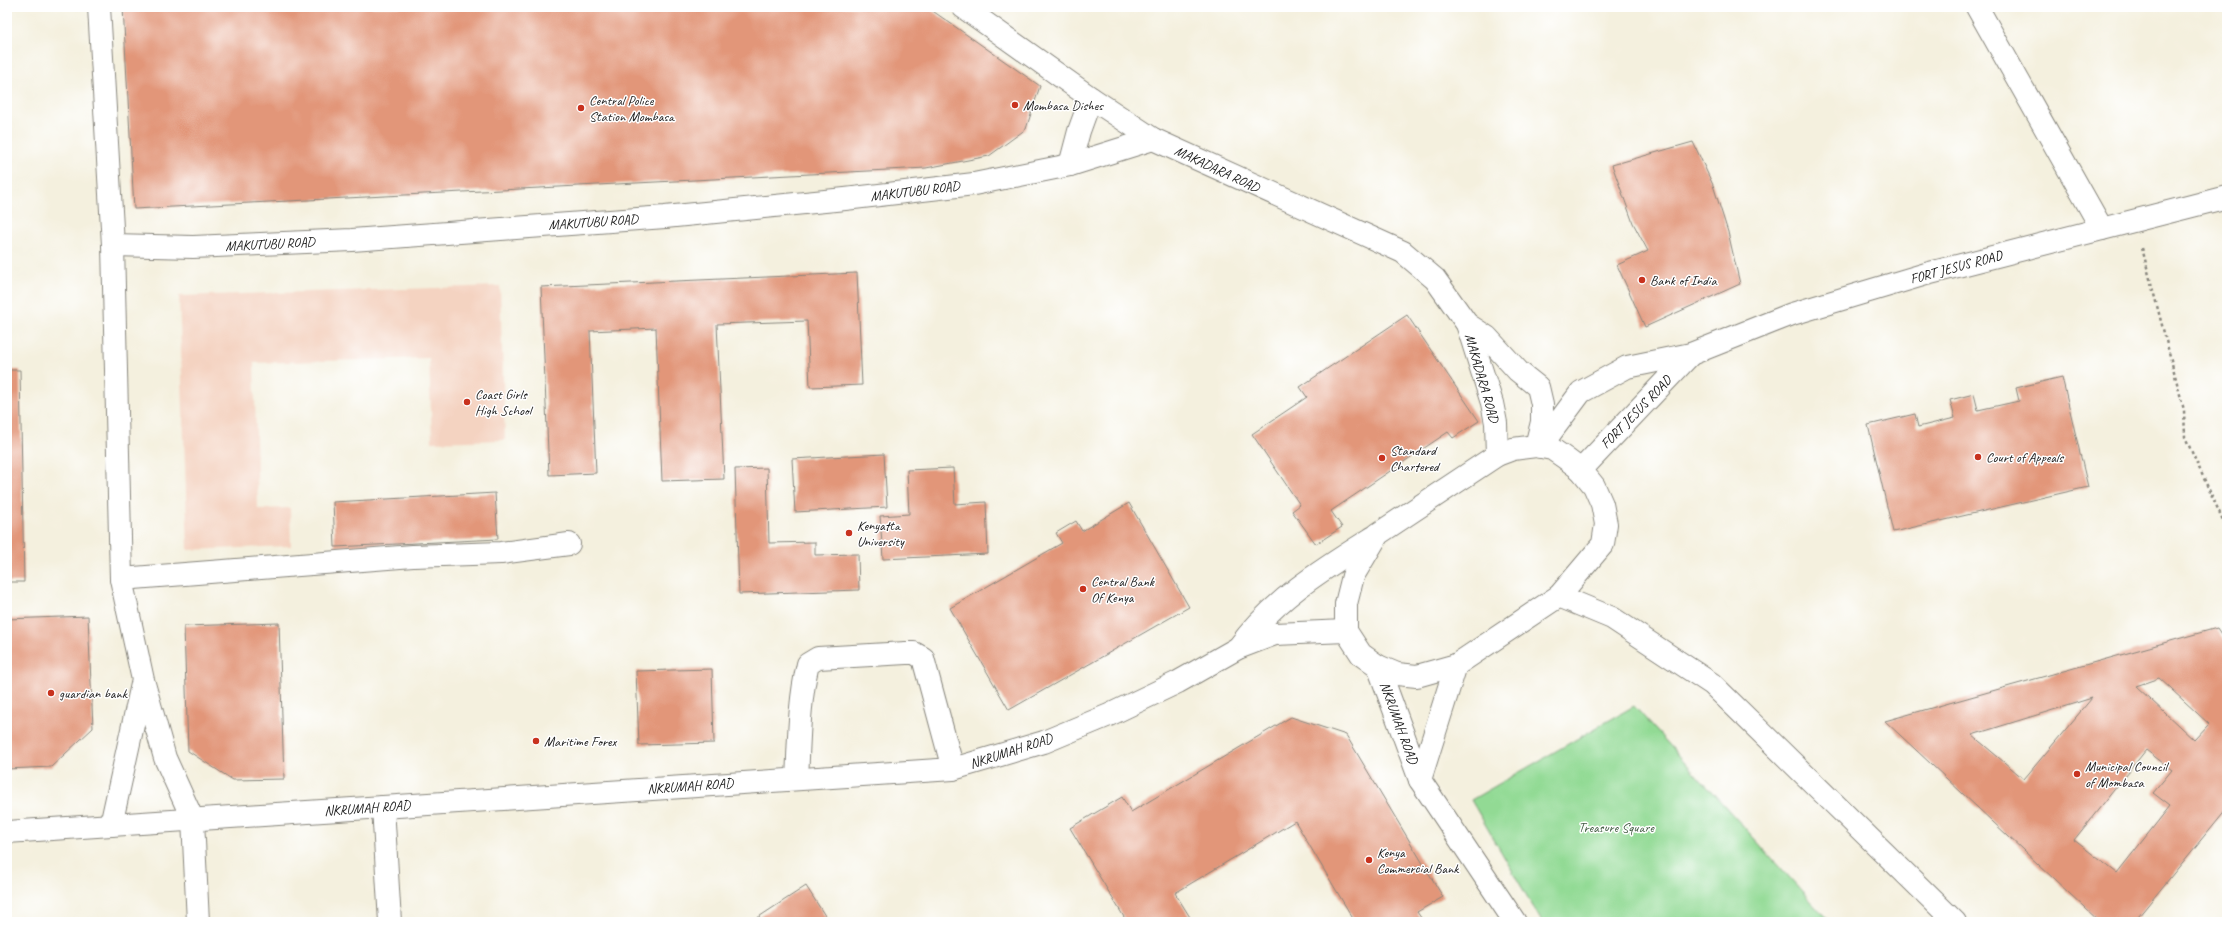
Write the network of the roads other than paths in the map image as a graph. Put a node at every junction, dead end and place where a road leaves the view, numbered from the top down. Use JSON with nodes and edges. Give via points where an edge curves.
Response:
{"nodes":[{"id":1,"x":99,"y":7,"type":"edge"},
{"id":2,"x":963,"y":7,"type":"edge"},
{"id":3,"x":1976,"y":7,"type":"edge"},
{"id":4,"x":1091,"y":98,"type":"junction"},
{"id":5,"x":1153,"y":139,"type":"junction"},
{"id":6,"x":1070,"y":165,"type":"junction"},
{"id":7,"x":2227,"y":197,"type":"edge"},
{"id":8,"x":2102,"y":229,"type":"junction"},
{"id":9,"x":113,"y":245,"type":"junction"},
{"id":10,"x":1467,"y":324,"type":"junction"},
{"id":11,"x":1691,"y":354,"type":"junction"},
{"id":12,"x":1538,"y":446,"type":"junction"},
{"id":13,"x":1497,"y":455,"type":"junction"},
{"id":14,"x":1581,"y":470,"type":"junction"},
{"id":15,"x":1378,"y":534,"type":"junction"},
{"id":16,"x":570,"y":544,"type":"dead end"},
{"id":17,"x":121,"y":579,"type":"junction"},
{"id":18,"x":1559,"y":596,"type":"junction"},
{"id":19,"x":1346,"y":631,"type":"junction"},
{"id":20,"x":1238,"y":648,"type":"junction"},
{"id":21,"x":1456,"y":665,"type":"junction"},
{"id":22,"x":1378,"y":666,"type":"junction"},
{"id":23,"x":143,"y":680,"type":"junction"},
{"id":24,"x":953,"y":769,"type":"junction"},
{"id":25,"x":797,"y":779,"type":"junction"},
{"id":26,"x":1420,"y":780,"type":"junction"},
{"id":27,"x":383,"y":807,"type":"junction"},
{"id":28,"x":193,"y":820,"type":"junction"},
{"id":29,"x":111,"y":825,"type":"junction"},
{"id":30,"x":7,"y":832,"type":"edge"},
{"id":31,"x":198,"y":922,"type":"edge"},
{"id":32,"x":390,"y":922,"type":"edge"},
{"id":33,"x":1515,"y":922,"type":"edge"},
{"id":34,"x":1956,"y":922,"type":"edge"}],
"edges":[{"from":1,"to":9,"type":"street"},
{"from":2,"to":4,"type":"street","name":"MAKADARA ROAD"},
{"from":3,"to":8,"type":"street"},
{"from":4,"to":5,"type":"street","name":"MAKADARA ROAD"},
{"from":4,"to":6,"type":"street"},
{"from":5,"to":6,"type":"street","name":"MAKUTUBU ROAD"},
{"from":5,"to":10,"type":"street","name":"MAKADARA ROAD","via":[[1403,252],[1435,279]]},
{"from":6,"to":9,"type":"street","name":"MAKUTUBU ROAD","via":[[974,184],[665,217],[344,240],[193,247]]},
{"from":7,"to":8,"type":"street","name":"FORT JESUS ROAD"},
{"from":8,"to":11,"type":"street","name":"FORT JESUS ROAD","via":[[1926,274],[1792,314]]},
{"from":9,"to":17,"type":"street"},
{"from":10,"to":12,"type":"street","name":"MAKADARA ROAD","via":[[1487,337],[1518,371],[1538,387],[1542,404]]},
{"from":10,"to":13,"type":"street","name":"MAKADARA ROAD","via":[[1492,403],[1496,423]]},
{"from":11,"to":12,"type":"street","name":"FORT JESUS ROAD","via":[[1627,367],[1581,392]]},
{"from":11,"to":14,"type":"street","name":"FORT JESUS ROAD"},
{"from":12,"to":13,"type":"street","via":[[1513,449]]},
{"from":12,"to":14,"type":"street","via":[[1552,449]]},
{"from":13,"to":15,"type":"street"},
{"from":14,"to":18,"type":"street","via":[[1594,486],[1602,504],[1606,524],[1603,544]]},
{"from":15,"to":19,"type":"street","via":[[1353,576],[1346,604]]},
{"from":15,"to":20,"type":"street","via":[[1283,599],[1255,625]]},
{"from":16,"to":17,"type":"street","via":[[501,553],[412,556]]},
{"from":17,"to":23,"type":"street"},
{"from":18,"to":21,"type":"street"},
{"from":18,"to":34,"type":"street","via":[[1612,618],[1712,684]]},
{"from":19,"to":20,"type":"street","name":"NKRUMAH ROAD","via":[[1275,634]]},
{"from":19,"to":22,"type":"street","via":[[1361,654]]},
{"from":20,"to":24,"type":"street","name":"NKRUMAH ROAD","via":[[1178,682],[1109,715],[1044,742]]},
{"from":21,"to":22,"type":"street","via":[[1418,676],[1397,674]]},
{"from":21,"to":26,"type":"street","name":"NKRUMAH ROAD"},
{"from":22,"to":26,"type":"street","name":"NKRUMAH ROAD"},
{"from":23,"to":28,"type":"street","via":[[165,758]]},
{"from":23,"to":29,"type":"street"},
{"from":24,"to":25,"type":"street","name":"NKRUMAH ROAD"},
{"from":24,"to":25,"type":"street","via":[[923,658],[914,653],[906,653],[818,658],[808,664],[806,674],[800,715]]},
{"from":25,"to":27,"type":"street","name":"NKRUMAH ROAD"},
{"from":26,"to":33,"type":"street","name":"NKRUMAH ROAD"},
{"from":27,"to":28,"type":"street","name":"NKRUMAH ROAD"},
{"from":27,"to":32,"type":"street"},
{"from":28,"to":29,"type":"street","name":"NKRUMAH ROAD"},
{"from":28,"to":31,"type":"street"},
{"from":29,"to":30,"type":"street","name":"NKRUMAH ROAD"}]}
